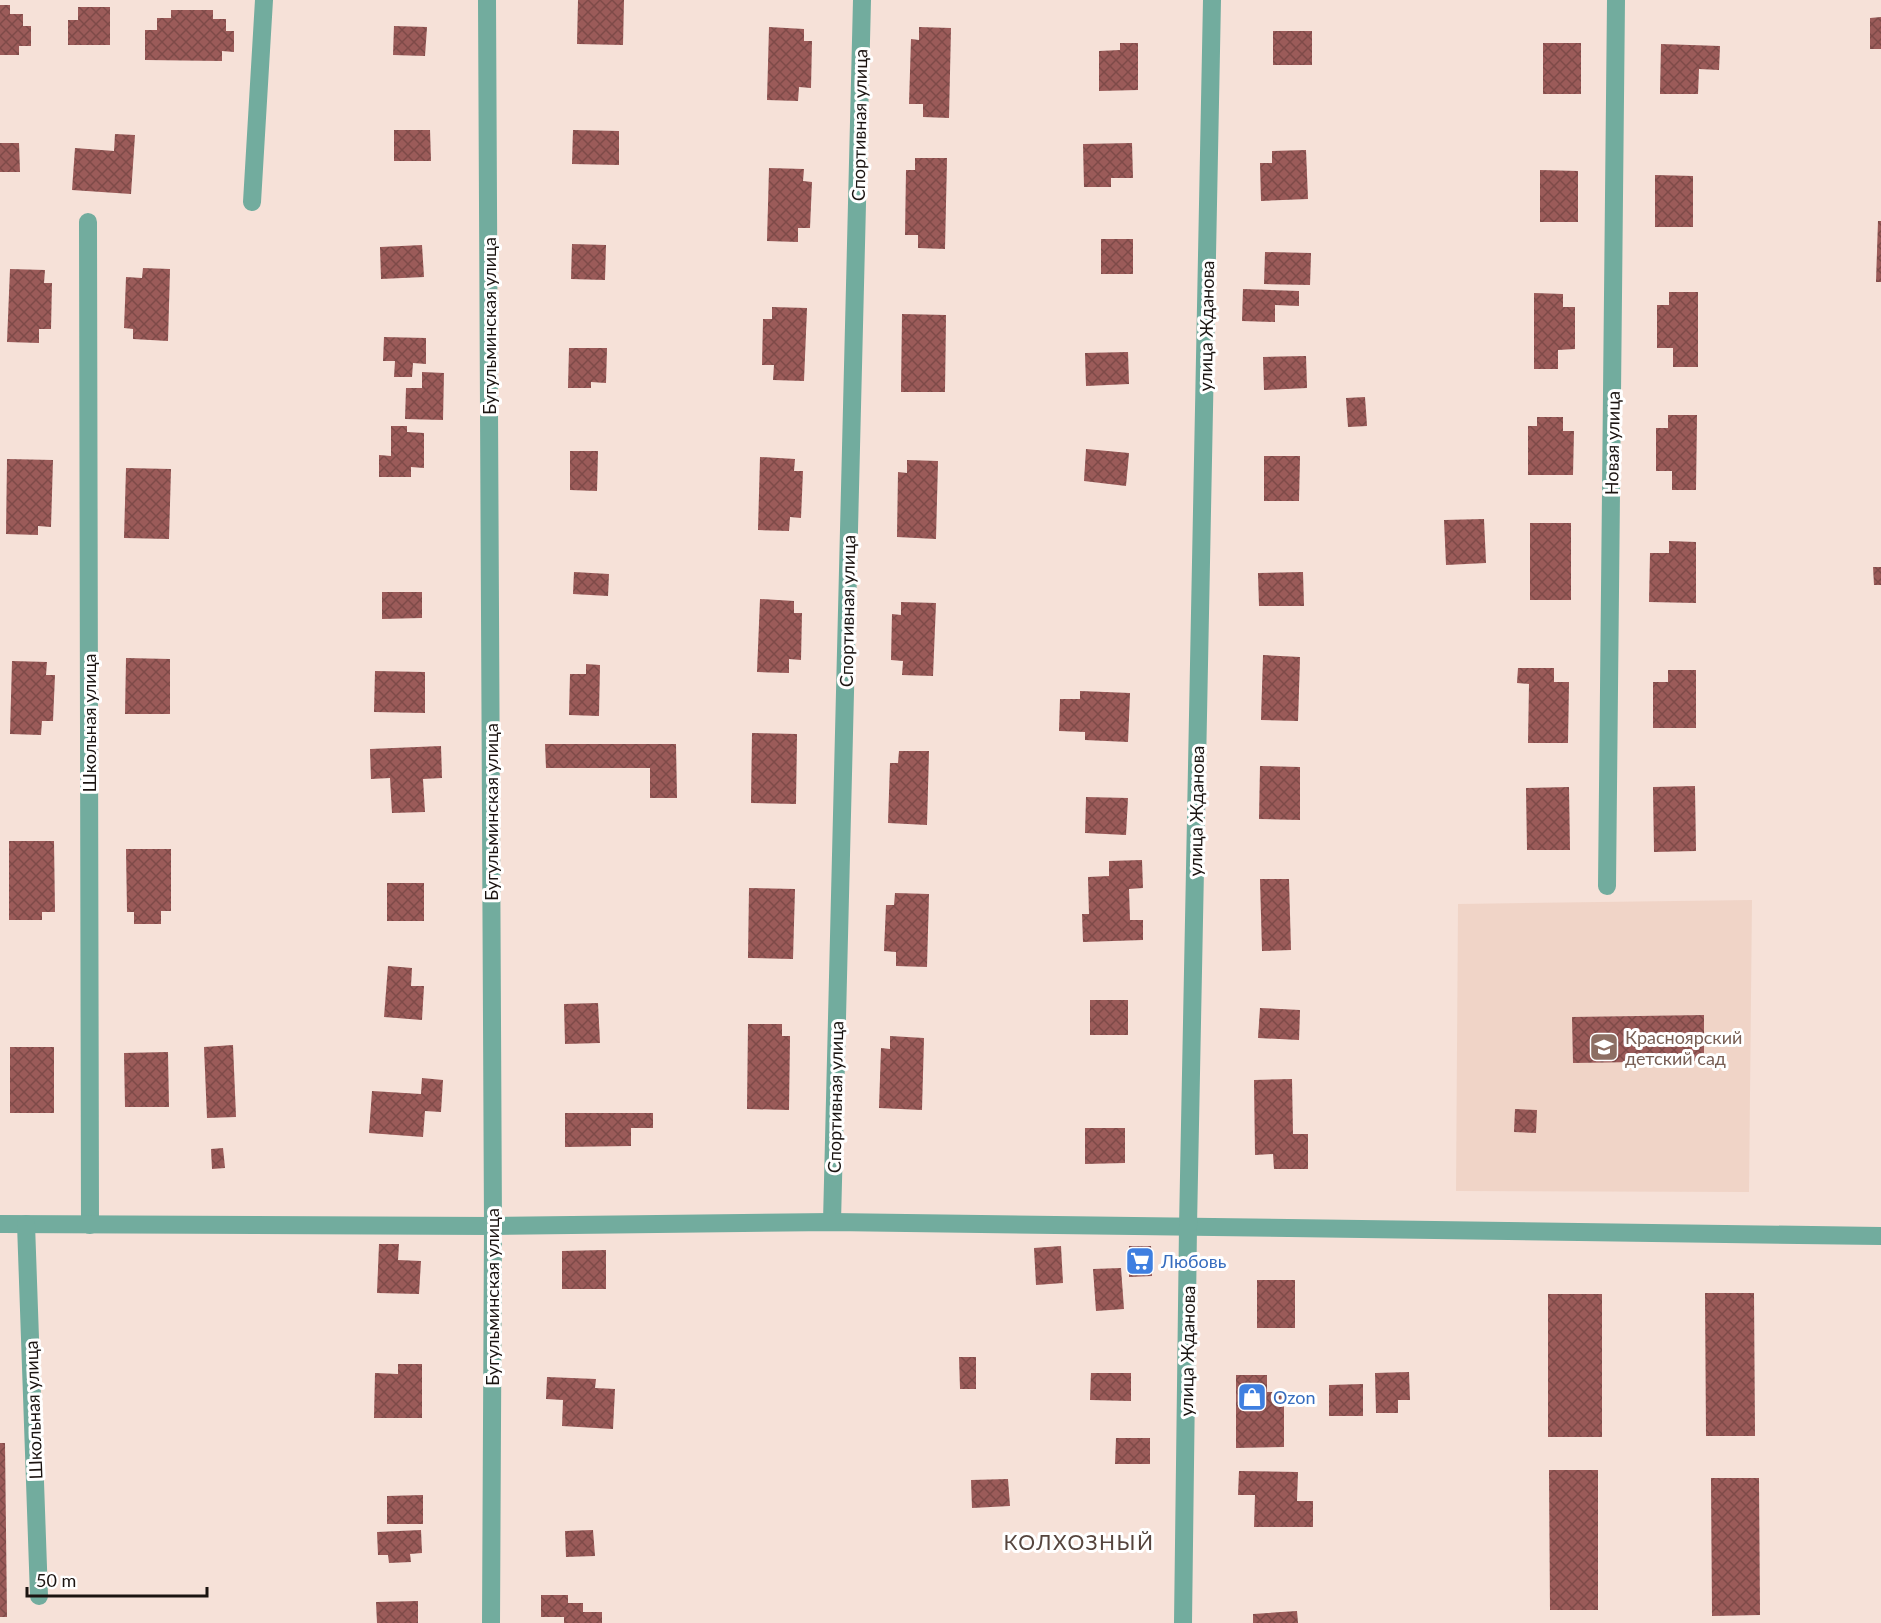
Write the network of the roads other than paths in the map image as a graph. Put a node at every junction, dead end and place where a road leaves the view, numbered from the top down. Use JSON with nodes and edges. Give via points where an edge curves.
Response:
{"nodes":[{"id":1,"x":264,"y":0,"type":"edge"},
{"id":2,"x":487,"y":0,"type":"edge"},
{"id":3,"x":862,"y":0,"type":"edge"},
{"id":4,"x":1212,"y":0,"type":"edge"},
{"id":5,"x":1616,"y":0,"type":"edge"},
{"id":6,"x":252,"y":202,"type":"dead end"},
{"id":7,"x":88,"y":222,"type":"dead end"},
{"id":8,"x":1607,"y":886,"type":"dead end"},
{"id":9,"x":832,"y":1222,"type":"junction"},
{"id":10,"x":0,"y":1224,"type":"edge"},
{"id":11,"x":26,"y":1224,"type":"junction"},
{"id":12,"x":90,"y":1224,"type":"junction"},
{"id":13,"x":493,"y":1226,"type":"junction"},
{"id":14,"x":1188,"y":1227,"type":"junction"},
{"id":15,"x":1881,"y":1236,"type":"edge"},
{"id":16,"x":39,"y":1596,"type":"dead end"},
{"id":17,"x":491,"y":1623,"type":"edge"},
{"id":18,"x":1183,"y":1623,"type":"edge"}],
"edges":[{"from":1,"to":6,"type":"street"},
{"from":2,"to":13,"type":"street","name":"Бугульминская улица"},
{"from":3,"to":9,"type":"street","name":"Спортивная улица"},
{"from":4,"to":14,"type":"street","name":"улица Жданова"},
{"from":5,"to":8,"type":"street","name":"Новая улица"},
{"from":7,"to":12,"type":"street","name":"Школьная улица"},
{"from":9,"to":13,"type":"street"},
{"from":9,"to":14,"type":"street"},
{"from":10,"to":11,"type":"street"},
{"from":11,"to":12,"type":"street"},
{"from":11,"to":16,"type":"street","name":"Школьная улица"},
{"from":12,"to":13,"type":"street"},
{"from":13,"to":17,"type":"street","name":"Бугульминская улица"},
{"from":14,"to":15,"type":"street"},
{"from":14,"to":18,"type":"street","name":"улица Жданова"}]}
